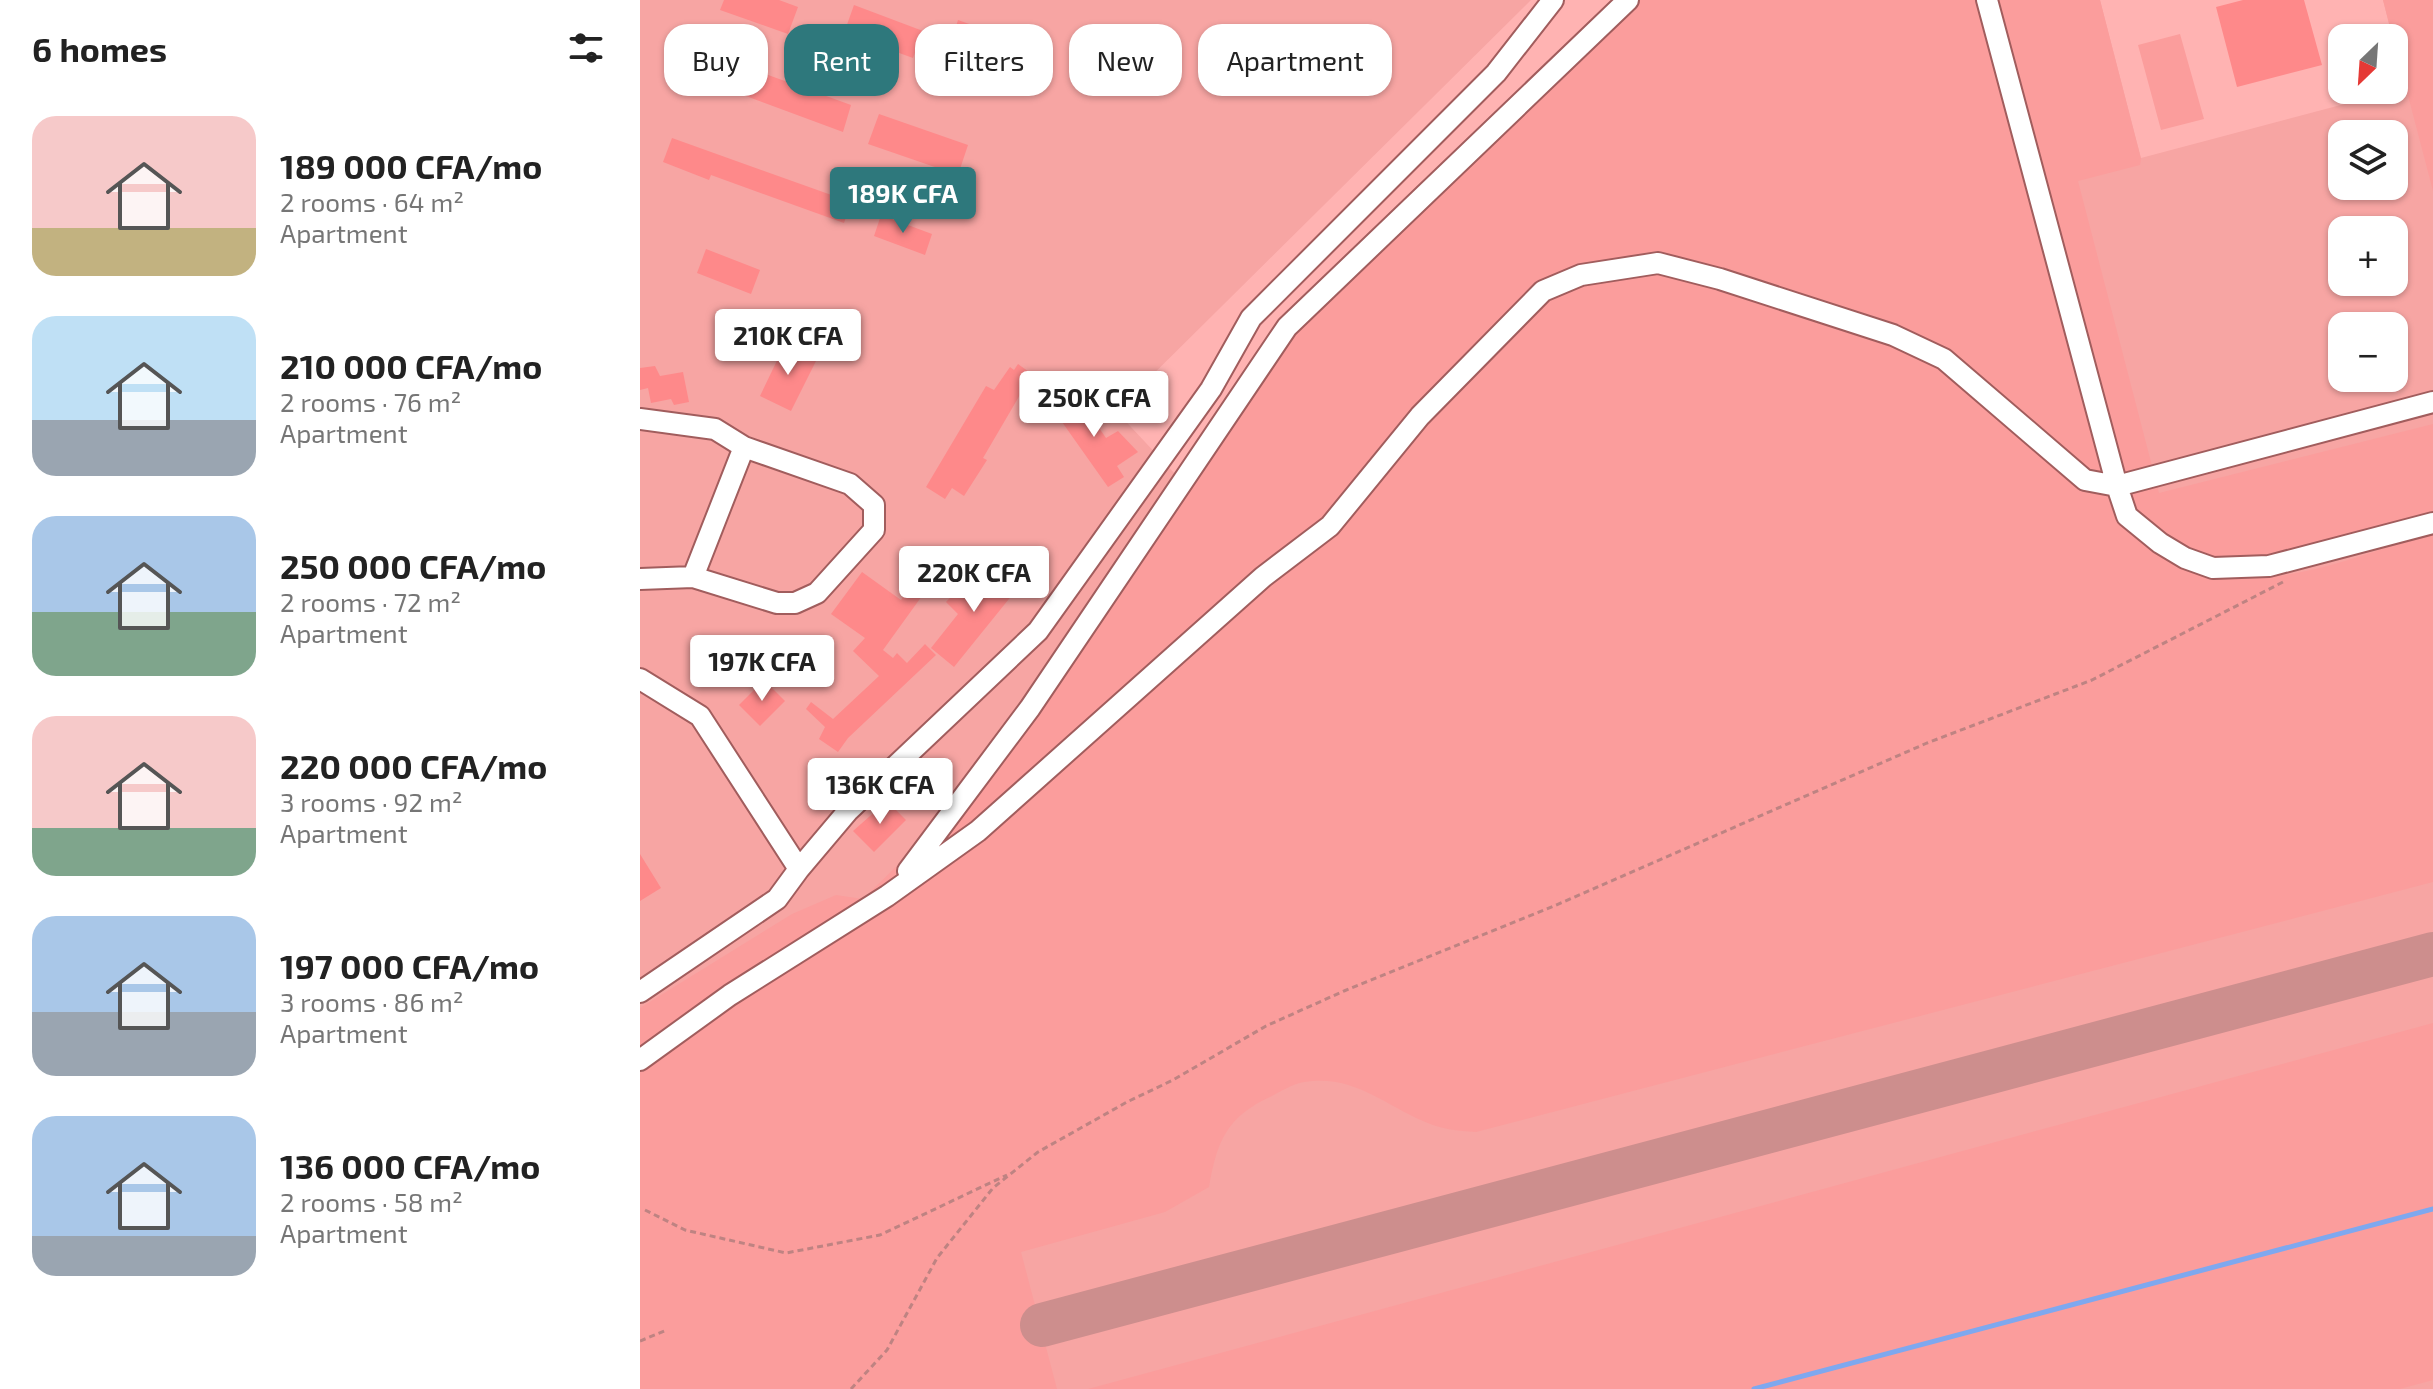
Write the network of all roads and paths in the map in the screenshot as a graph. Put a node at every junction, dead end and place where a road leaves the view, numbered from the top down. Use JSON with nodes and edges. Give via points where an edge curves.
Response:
{"nodes":[{"id":1,"x":1553,"y":0,"type":"edge"},
{"id":2,"x":1628,"y":0,"type":"edge"},
{"id":3,"x":1987,"y":0,"type":"edge"},
{"id":4,"x":2433,"y":402,"type":"edge"},
{"id":5,"x":640,"y":419,"type":"edge"},
{"id":6,"x":744,"y":447,"type":"junction"},
{"id":7,"x":2117,"y":486,"type":"junction"},
{"id":8,"x":2433,"y":523,"type":"edge"},
{"id":9,"x":693,"y":577,"type":"junction"},
{"id":10,"x":640,"y":579,"type":"edge"},
{"id":11,"x":2283,"y":582,"type":"dead end"},
{"id":12,"x":640,"y":679,"type":"edge"},
{"id":13,"x":799,"y":869,"type":"junction"},
{"id":14,"x":887,"y":896,"type":"junction"},
{"id":15,"x":640,"y":992,"type":"edge"},
{"id":16,"x":640,"y":1060,"type":"edge"},
{"id":17,"x":1014,"y":1172,"type":"junction"},
{"id":18,"x":645,"y":1210,"type":"dead end"},
{"id":19,"x":667,"y":1330,"type":"dead end"},
{"id":20,"x":640,"y":1341,"type":"edge"},
{"id":21,"x":851,"y":1389,"type":"edge"}],
"edges":[{"from":1,"to":13,"type":"lane","via":[[1496,73],[1251,318],[1211,389],[1038,631],[848,811]]},
{"from":2,"to":14,"type":"lane","via":[[1287,327],[1030,708]]},
{"from":3,"to":7,"type":"lane"},
{"from":4,"to":7,"type":"lane"},
{"from":5,"to":6,"type":"lane","via":[[715,429]]},
{"from":6,"to":9,"type":"lane"},
{"from":6,"to":9,"type":"lane","via":[[850,484],[874,505],[874,530],[817,593],[795,603],[777,603]]},
{"from":7,"to":8,"type":"lane","via":[[2127,516],[2160,543],[2213,568],[2269,566]]},
{"from":7,"to":14,"type":"lane","via":[[2085,480],[1944,359],[1893,335],[1658,263],[1581,275],[1543,291],[1420,416],[1330,526],[1263,577],[978,831]]},
{"from":9,"to":10,"type":"lane"},
{"from":11,"to":17,"type":"path","via":[[2092,680],[1927,743],[1266,1026],[1038,1152]]},
{"from":12,"to":13,"type":"lane","via":[[700,716]]},
{"from":13,"to":15,"type":"lane","via":[[777,899]]},
{"from":14,"to":16,"type":"lane","via":[[730,995]]},
{"from":17,"to":18,"type":"path","via":[[880,1235],[786,1253],[685,1230]]},
{"from":17,"to":21,"type":"path","via":[[965,1218],[910,1302],[887,1350]]},
{"from":19,"to":20,"type":"path"}]}
